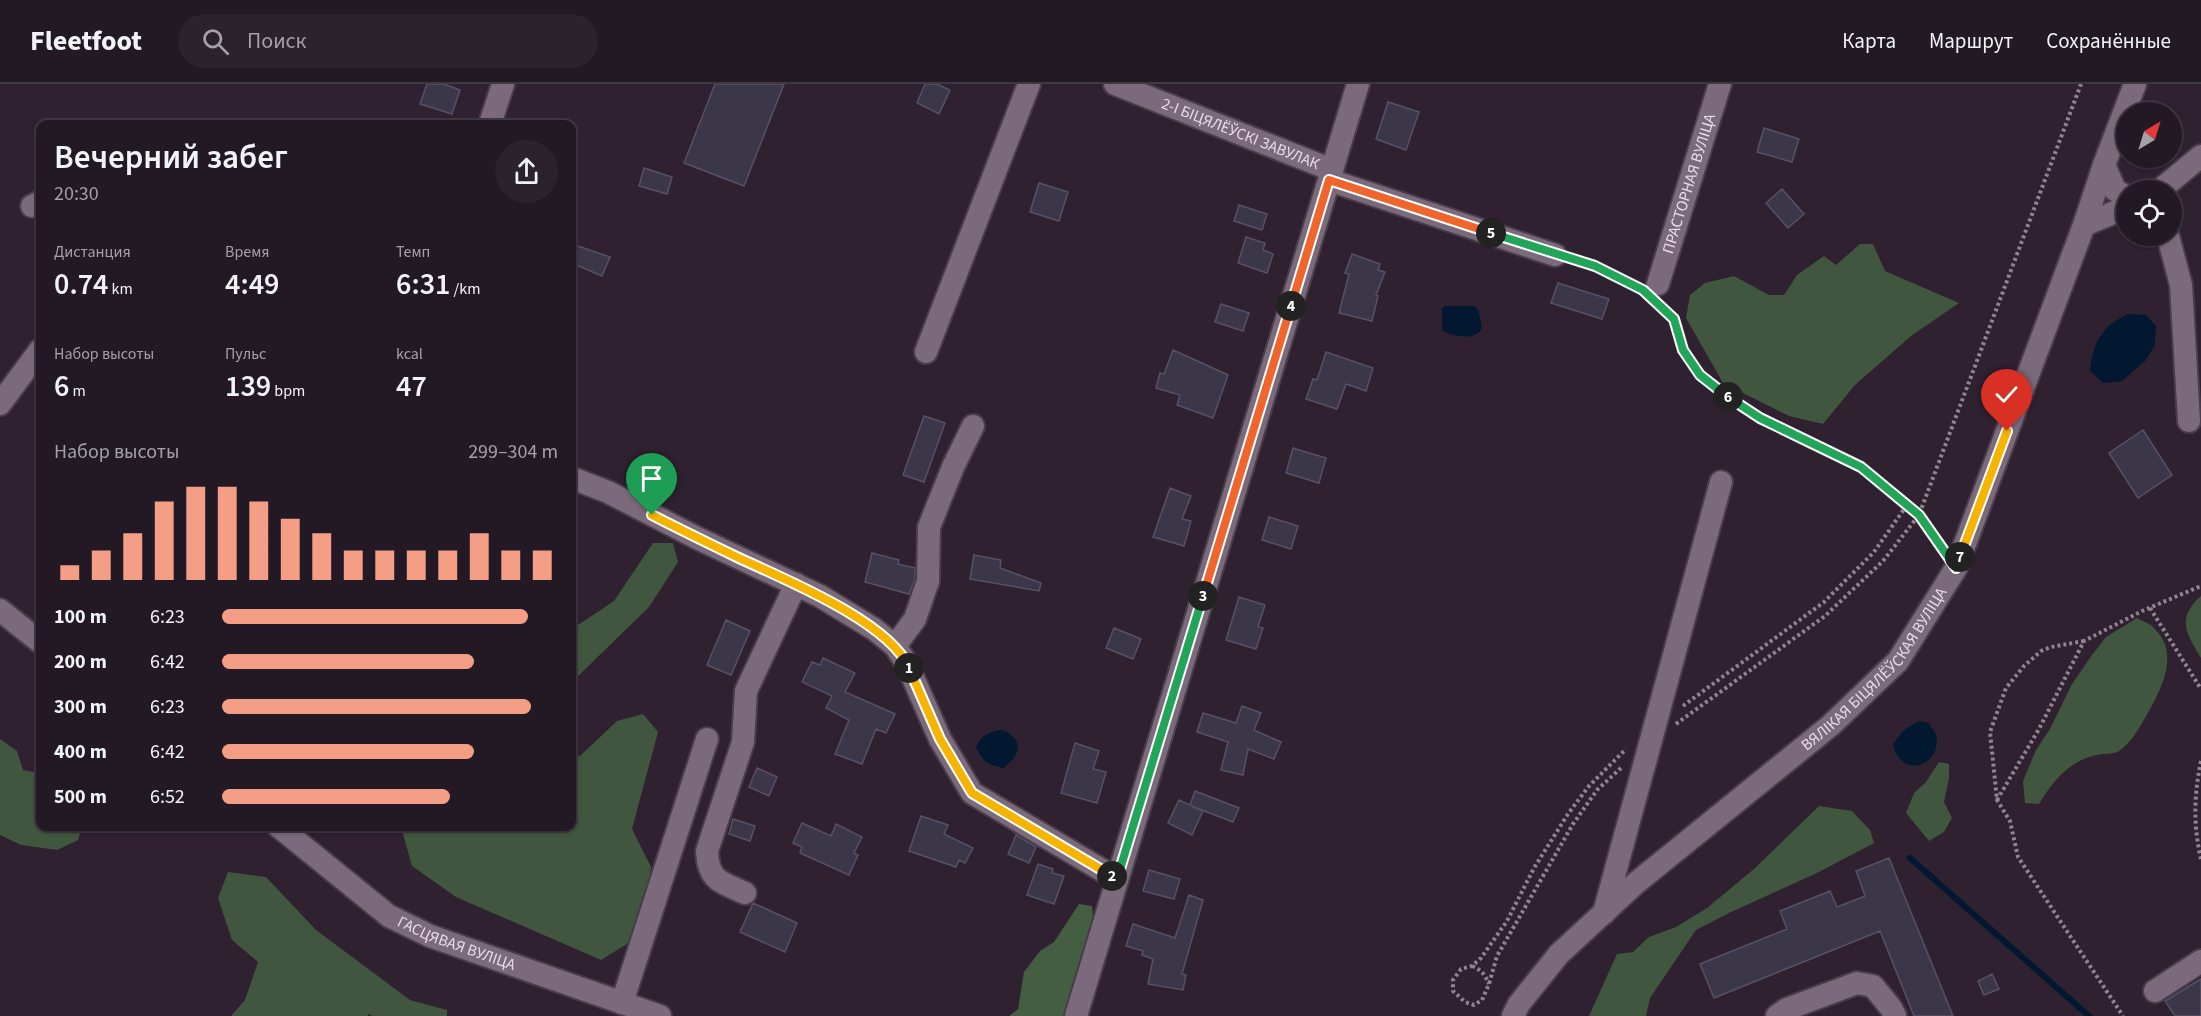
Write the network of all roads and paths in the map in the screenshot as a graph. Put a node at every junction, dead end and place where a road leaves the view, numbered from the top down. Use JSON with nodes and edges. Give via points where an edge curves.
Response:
{"nodes":[{"id":1,"x":503,"y":84,"type":"edge"},
{"id":2,"x":1029,"y":84,"type":"edge"},
{"id":3,"x":1115,"y":84,"type":"edge"},
{"id":4,"x":1358,"y":84,"type":"edge"},
{"id":5,"x":1720,"y":84,"type":"edge"},
{"id":6,"x":2081,"y":84,"type":"edge"},
{"id":7,"x":2135,"y":84,"type":"edge"},
{"id":8,"x":491,"y":120,"type":"edge"},
{"id":9,"x":2201,"y":156,"type":"edge"},
{"id":10,"x":2104,"y":165,"type":"junction"},
{"id":11,"x":1331,"y":175,"type":"junction"},
{"id":12,"x":2172,"y":180,"type":"edge"},
{"id":13,"x":2116,"y":191,"type":"edge"},
{"id":14,"x":2116,"y":212,"type":"edge"},
{"id":15,"x":2084,"y":225,"type":"junction"},
{"id":16,"x":2171,"y":246,"type":"edge"},
{"id":17,"x":1555,"y":255,"type":"joint"},
{"id":18,"x":1650,"y":290,"type":"junction"},
{"id":19,"x":926,"y":352,"type":"dead end"},
{"id":20,"x":36,"y":355,"type":"edge"},
{"id":21,"x":0,"y":404,"type":"edge"},
{"id":22,"x":2189,"y":421,"type":"dead end"},
{"id":23,"x":973,"y":426,"type":"dead end"},
{"id":24,"x":576,"y":480,"type":"edge"},
{"id":25,"x":1720,"y":482,"type":"dead end"},
{"id":26,"x":1907,"y":505,"type":"junction"},
{"id":27,"x":1919,"y":515,"type":"junction"},
{"id":28,"x":1956,"y":568,"type":"junction"},
{"id":29,"x":796,"y":584,"type":"junction"},
{"id":30,"x":2201,"y":586,"type":"edge"},
{"id":31,"x":2150,"y":608,"type":"junction"},
{"id":32,"x":0,"y":610,"type":"edge"},
{"id":33,"x":36,"y":639,"type":"edge"},
{"id":34,"x":2084,"y":641,"type":"junction"},
{"id":35,"x":895,"y":646,"type":"junction"},
{"id":36,"x":2201,"y":689,"type":"edge"},
{"id":37,"x":1682,"y":707,"type":"dead end"},
{"id":38,"x":707,"y":739,"type":"dead end"},
{"id":39,"x":1649,"y":744,"type":"junction"},
{"id":40,"x":1626,"y":749,"type":"dead end"},
{"id":41,"x":2201,"y":761,"type":"edge"},
{"id":42,"x":1623,"y":766,"type":"dead end"},
{"id":43,"x":1997,"y":800,"type":"junction"},
{"id":44,"x":284,"y":831,"type":"edge"},
{"id":45,"x":2201,"y":859,"type":"edge"},
{"id":46,"x":1117,"y":879,"type":"junction"},
{"id":47,"x":745,"y":893,"type":"dead end"},
{"id":48,"x":1604,"y":913,"type":"junction"},
{"id":49,"x":2201,"y":961,"type":"edge"},
{"id":50,"x":1472,"y":966,"type":"junction"},
{"id":51,"x":1489,"y":984,"type":"junction"},
{"id":52,"x":2155,"y":991,"type":"dead end"},
{"id":53,"x":622,"y":1003,"type":"junction"},
{"id":54,"x":660,"y":1016,"type":"edge"},
{"id":55,"x":1076,"y":1016,"type":"edge"},
{"id":56,"x":1513,"y":1016,"type":"edge"},
{"id":57,"x":1777,"y":1016,"type":"edge"},
{"id":58,"x":1895,"y":1016,"type":"edge"},
{"id":59,"x":2123,"y":1016,"type":"edge"}],
"edges":[{"from":1,"to":8,"type":"street"},
{"from":2,"to":19,"type":"street"},
{"from":3,"to":11,"type":"street","name":"2-І БІЦЯЛЁЎСКІ ЗАВУЛАК"},
{"from":4,"to":11,"type":"street"},
{"from":5,"to":18,"type":"street","name":"ПРАСТОРНАЯ ВУЛІЦА"},
{"from":6,"to":27,"type":"path"},
{"from":7,"to":10,"type":"street","name":"ВЯЛІКАЯ БІЦЯЛЁЎСКАЯ ВУЛІЦА"},
{"from":9,"to":12,"type":"street"},
{"from":10,"to":13,"type":"street"},
{"from":10,"to":15,"type":"street","name":"ВЯЛІКАЯ БІЦЯЛЁЎСКАЯ ВУЛІЦА"},
{"from":11,"to":17,"type":"street","name":"2-І БІЦЯЛЁЎСКІ ЗАВУЛАК"},
{"from":11,"to":46,"type":"street"},
{"from":14,"to":15,"type":"street"},
{"from":15,"to":28,"type":"street","name":"ВЯЛІКАЯ БІЦЯЛЁЎСКАЯ ВУЛІЦА"},
{"from":16,"to":22,"type":"street","via":[[2181,285]]},
{"from":17,"to":18,"type":"path","via":[[1595,266]]},
{"from":18,"to":26,"type":"path","via":[[1674,319],[1683,350],[1700,375],[1760,418],[1861,467]]},
{"from":20,"to":21,"type":"street"},
{"from":23,"to":35,"type":"street","via":[[929,527],[928,581],[915,619]]},
{"from":24,"to":29,"type":"street"},
{"from":25,"to":39,"type":"street"},
{"from":26,"to":27,"type":"path"},
{"from":26,"to":37,"type":"path","via":[[1874,552],[1824,602]]},
{"from":27,"to":28,"type":"path"},
{"from":27,"to":39,"type":"path","via":[[1883,561],[1825,616]]},
{"from":28,"to":48,"type":"street","name":"ВЯЛІКАЯ БІЦЯЛЁЎСКАЯ ВУЛІЦА","via":[[1898,661],[1860,699]]},
{"from":29,"to":35,"type":"street"},
{"from":29,"to":47,"type":"street","via":[[746,691],[743,742],[707,851],[713,875]]},
{"from":30,"to":31,"type":"path"},
{"from":31,"to":34,"type":"path"},
{"from":31,"to":36,"type":"path"},
{"from":32,"to":33,"type":"street"},
{"from":34,"to":43,"type":"path"},
{"from":34,"to":43,"type":"path","via":[[2041,651],[2006,688],[1990,732]]},
{"from":35,"to":46,"type":"street","via":[[908,664],[940,739],[972,793]]},
{"from":38,"to":53,"type":"street"},
{"from":39,"to":48,"type":"street"},
{"from":40,"to":50,"type":"path","via":[[1568,814],[1507,921]]},
{"from":41,"to":45,"type":"path","via":[[2195,794]]},
{"from":42,"to":51,"type":"path","via":[[1597,790],[1573,824],[1497,956]]},
{"from":43,"to":59,"type":"path","via":[[2010,821],[2018,857]]},
{"from":44,"to":53,"type":"street","name":"ГАСЦЯВАЯ ВУЛІЦА","via":[[389,916],[430,936]]},
{"from":46,"to":55,"type":"street"},
{"from":48,"to":56,"type":"street","name":"ВЯЛІКАЯ БІЦЯЛЁЎСКАЯ ВУЛІЦА","via":[[1559,954]]},
{"from":49,"to":52,"type":"street"},
{"from":50,"to":51,"type":"path","via":[[1479,969]]},
{"from":50,"to":51,"type":"path","via":[[1461,969],[1453,980],[1453,991],[1474,1005],[1482,1000]]},
{"from":53,"to":54,"type":"street","name":"ГАСЦЯВАЯ ВУЛІЦА"},
{"from":57,"to":58,"type":"street","via":[[1857,983],[1873,986]]}]}
